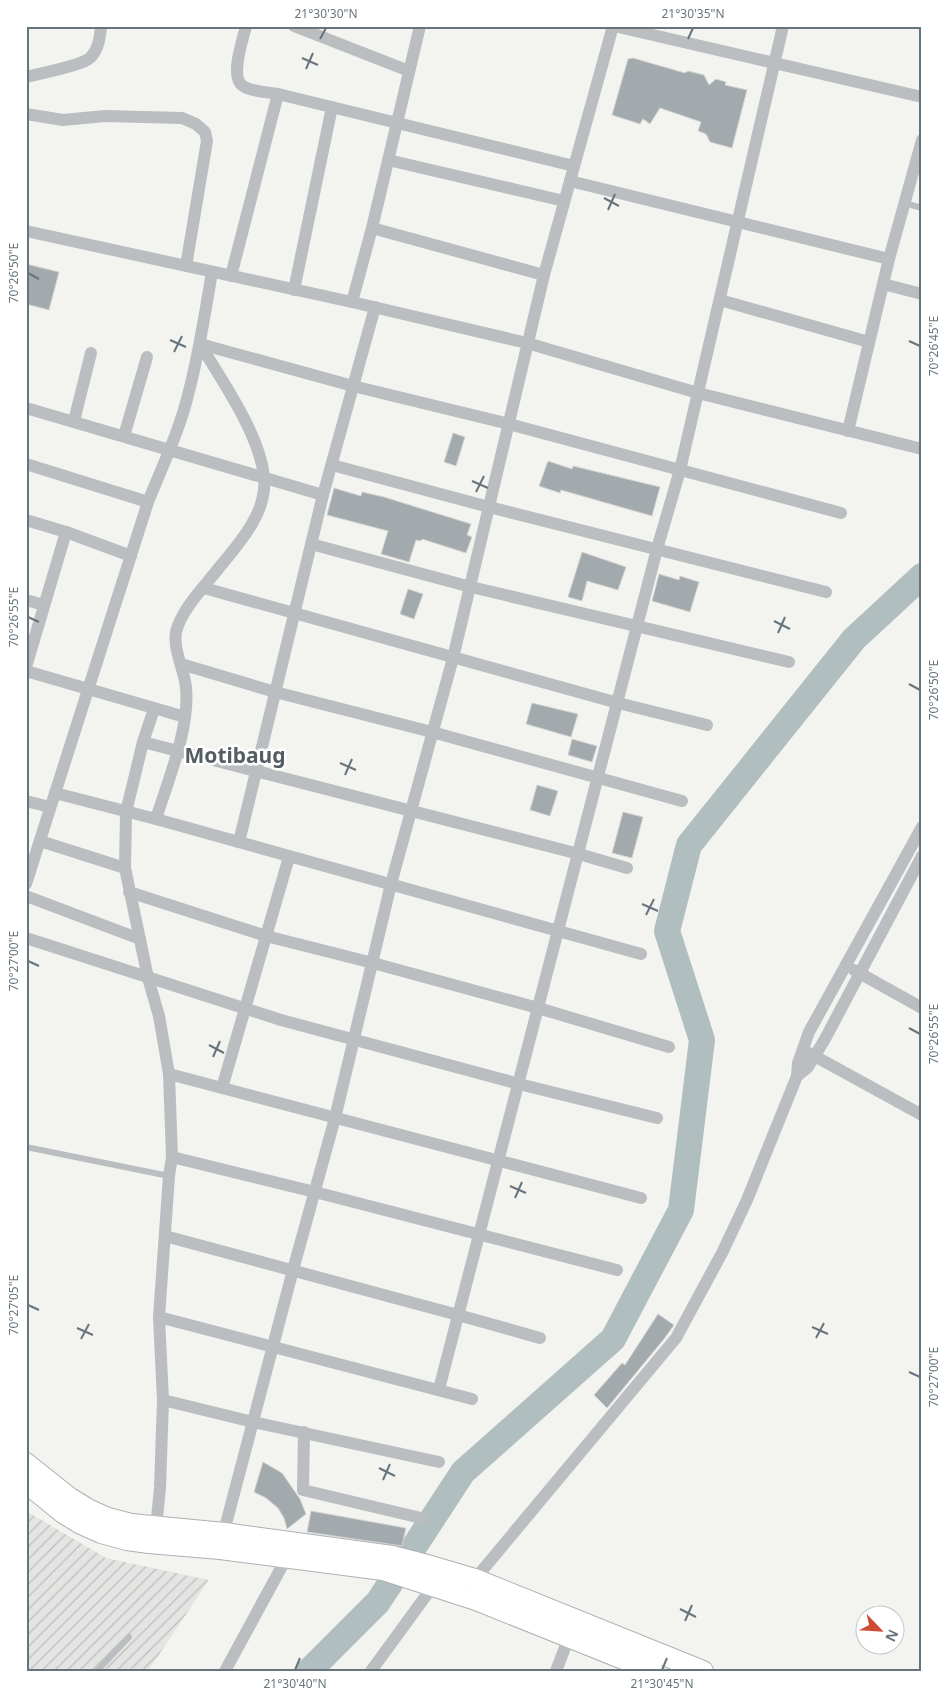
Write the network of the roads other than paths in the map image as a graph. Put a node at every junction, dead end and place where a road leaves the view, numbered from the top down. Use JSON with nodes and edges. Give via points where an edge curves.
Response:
{"nodes":[{"id":1,"x":101,"y":26,"type":"edge"},
{"id":2,"x":246,"y":26,"type":"edge"},
{"id":3,"x":294,"y":26,"type":"edge"},
{"id":4,"x":420,"y":26,"type":"edge"},
{"id":5,"x":613,"y":26,"type":"edge"},
{"id":6,"x":783,"y":26,"type":"edge"},
{"id":7,"x":775,"y":63,"type":"junction"},
{"id":8,"x":409,"y":71,"type":"junction"},
{"id":9,"x":26,"y":77,"type":"edge"},
{"id":10,"x":278,"y":94,"type":"junction"},
{"id":11,"x":922,"y":96,"type":"edge"},
{"id":12,"x":332,"y":107,"type":"junction"},
{"id":13,"x":26,"y":114,"type":"edge"},
{"id":14,"x":396,"y":123,"type":"junction"},
{"id":15,"x":922,"y":142,"type":"edge"},
{"id":16,"x":388,"y":160,"type":"junction"},
{"id":17,"x":574,"y":166,"type":"junction"},
{"id":18,"x":570,"y":181,"type":"junction"},
{"id":19,"x":564,"y":201,"type":"junction"},
{"id":20,"x":904,"y":204,"type":"junction"},
{"id":21,"x":922,"y":208,"type":"edge"},
{"id":22,"x":738,"y":223,"type":"junction"},
{"id":23,"x":372,"y":228,"type":"junction"},
{"id":24,"x":26,"y":231,"type":"edge"},
{"id":25,"x":889,"y":259,"type":"junction"},
{"id":26,"x":186,"y":266,"type":"junction"},
{"id":27,"x":212,"y":272,"type":"junction"},
{"id":28,"x":544,"y":274,"type":"junction"},
{"id":29,"x":231,"y":276,"type":"junction"},
{"id":30,"x":883,"y":284,"type":"junction"},
{"id":31,"x":294,"y":290,"type":"junction"},
{"id":32,"x":922,"y":294,"type":"edge"},
{"id":33,"x":720,"y":300,"type":"junction"},
{"id":34,"x":352,"y":302,"type":"junction"},
{"id":35,"x":375,"y":307,"type":"junction"},
{"id":36,"x":869,"y":342,"type":"junction"},
{"id":37,"x":527,"y":343,"type":"junction"},
{"id":38,"x":200,"y":344,"type":"junction"},
{"id":39,"x":91,"y":353,"type":"dead end"},
{"id":40,"x":147,"y":357,"type":"dead end"},
{"id":41,"x":353,"y":386,"type":"junction"},
{"id":42,"x":698,"y":393,"type":"junction"},
{"id":43,"x":26,"y":408,"type":"edge"},
{"id":44,"x":74,"y":421,"type":"junction"},
{"id":45,"x":509,"y":424,"type":"junction"},
{"id":46,"x":848,"y":430,"type":"junction"},
{"id":47,"x":124,"y":436,"type":"junction"},
{"id":48,"x":170,"y":449,"type":"junction"},
{"id":49,"x":922,"y":449,"type":"edge"},
{"id":50,"x":26,"y":464,"type":"edge"},
{"id":51,"x":332,"y":465,"type":"junction"},
{"id":52,"x":680,"y":470,"type":"junction"},
{"id":53,"x":264,"y":477,"type":"junction"},
{"id":54,"x":323,"y":495,"type":"junction"},
{"id":55,"x":148,"y":502,"type":"junction"},
{"id":56,"x":489,"y":507,"type":"junction"},
{"id":57,"x":841,"y":513,"type":"dead end"},
{"id":58,"x":26,"y":520,"type":"edge"},
{"id":59,"x":66,"y":532,"type":"junction"},
{"id":60,"x":311,"y":544,"type":"junction"},
{"id":61,"x":657,"y":549,"type":"junction"},
{"id":62,"x":131,"y":556,"type":"junction"},
{"id":63,"x":471,"y":587,"type":"junction"},
{"id":64,"x":204,"y":588,"type":"junction"},
{"id":65,"x":826,"y":592,"type":"dead end"},
{"id":66,"x":26,"y":600,"type":"edge"},
{"id":67,"x":44,"y":605,"type":"junction"},
{"id":68,"x":293,"y":613,"type":"junction"},
{"id":69,"x":637,"y":628,"type":"junction"},
{"id":70,"x":453,"y":658,"type":"junction"},
{"id":71,"x":789,"y":662,"type":"dead end"},
{"id":72,"x":181,"y":664,"type":"junction"},
{"id":73,"x":26,"y":667,"type":"edge"},
{"id":74,"x":26,"y":671,"type":"edge"},
{"id":75,"x":88,"y":689,"type":"junction"},
{"id":76,"x":275,"y":692,"type":"junction"},
{"id":77,"x":618,"y":703,"type":"junction"},
{"id":78,"x":154,"y":709,"type":"junction"},
{"id":79,"x":185,"y":717,"type":"junction"},
{"id":80,"x":707,"y":725,"type":"dead end"},
{"id":81,"x":432,"y":732,"type":"junction"},
{"id":82,"x":143,"y":742,"type":"junction"},
{"id":83,"x":177,"y":750,"type":"junction"},
{"id":84,"x":256,"y":771,"type":"junction"},
{"id":85,"x":598,"y":778,"type":"junction"},
{"id":86,"x":55,"y":793,"type":"junction"},
{"id":87,"x":26,"y":801,"type":"edge"},
{"id":88,"x":682,"y":801,"type":"dead end"},
{"id":89,"x":50,"y":806,"type":"junction"},
{"id":90,"x":412,"y":811,"type":"junction"},
{"id":91,"x":126,"y":812,"type":"junction"},
{"id":92,"x":156,"y":819,"type":"junction"},
{"id":93,"x":920,"y":835,"type":"edge"},
{"id":94,"x":40,"y":841,"type":"junction"},
{"id":95,"x":239,"y":842,"type":"junction"},
{"id":96,"x":578,"y":854,"type":"junction"},
{"id":97,"x":922,"y":856,"type":"edge"},
{"id":98,"x":289,"y":857,"type":"junction"},
{"id":99,"x":125,"y":868,"type":"junction"},
{"id":100,"x":627,"y":868,"type":"dead end"},
{"id":101,"x":26,"y":884,"type":"edge"},
{"id":102,"x":391,"y":884,"type":"junction"},
{"id":103,"x":129,"y":892,"type":"junction"},
{"id":104,"x":26,"y":896,"type":"edge"},
{"id":105,"x":559,"y":930,"type":"junction"},
{"id":106,"x":266,"y":936,"type":"junction"},
{"id":107,"x":26,"y":938,"type":"edge"},
{"id":108,"x":140,"y":939,"type":"junction"},
{"id":109,"x":641,"y":954,"type":"dead end"},
{"id":110,"x":373,"y":963,"type":"junction"},
{"id":111,"x":846,"y":966,"type":"junction"},
{"id":112,"x":860,"y":974,"type":"junction"},
{"id":113,"x":148,"y":978,"type":"junction"},
{"id":114,"x":538,"y":1008,"type":"junction"},
{"id":115,"x":922,"y":1008,"type":"edge"},
{"id":116,"x":244,"y":1009,"type":"junction"},
{"id":117,"x":354,"y":1040,"type":"junction"},
{"id":118,"x":669,"y":1047,"type":"dead end"},
{"id":119,"x":803,"y":1050,"type":"junction"},
{"id":120,"x":815,"y":1056,"type":"junction"},
{"id":121,"x":169,"y":1074,"type":"junction"},
{"id":122,"x":797,"y":1076,"type":"junction"},
{"id":123,"x":519,"y":1084,"type":"junction"},
{"id":124,"x":222,"y":1088,"type":"junction"},
{"id":125,"x":922,"y":1114,"type":"edge"},
{"id":126,"x":335,"y":1118,"type":"junction"},
{"id":127,"x":658,"y":1118,"type":"dead end"},
{"id":128,"x":26,"y":1146,"type":"edge"},
{"id":129,"x":172,"y":1157,"type":"junction"},
{"id":130,"x":499,"y":1160,"type":"junction"},
{"id":131,"x":169,"y":1176,"type":"junction"},
{"id":132,"x":315,"y":1192,"type":"junction"},
{"id":133,"x":641,"y":1198,"type":"dead end"},
{"id":134,"x":479,"y":1235,"type":"junction"},
{"id":135,"x":165,"y":1236,"type":"junction"},
{"id":136,"x":293,"y":1270,"type":"junction"},
{"id":137,"x":617,"y":1270,"type":"dead end"},
{"id":138,"x":458,"y":1315,"type":"junction"},
{"id":139,"x":159,"y":1317,"type":"junction"},
{"id":140,"x":540,"y":1338,"type":"dead end"},
{"id":141,"x":272,"y":1346,"type":"junction"},
{"id":142,"x":439,"y":1389,"type":"junction"},
{"id":143,"x":472,"y":1398,"type":"dead end"},
{"id":144,"x":163,"y":1400,"type":"junction"},
{"id":145,"x":253,"y":1422,"type":"junction"},
{"id":146,"x":304,"y":1432,"type":"junction"},
{"id":147,"x":26,"y":1462,"type":"edge"},
{"id":148,"x":440,"y":1462,"type":"dead end"},
{"id":149,"x":27,"y":1487,"type":"edge"},
{"id":150,"x":421,"y":1518,"type":"dead end"},
{"id":151,"x":156,"y":1528,"type":"junction"},
{"id":152,"x":129,"y":1532,"type":"junction"},
{"id":153,"x":222,"y":1541,"type":"junction"},
{"id":154,"x":287,"y":1557,"type":"junction"},
{"id":155,"x":388,"y":1563,"type":"junction"},
{"id":156,"x":433,"y":1576,"type":"junction"},
{"id":157,"x":475,"y":1579,"type":"junction"},
{"id":158,"x":569,"y":1636,"type":"junction"},
{"id":159,"x":130,"y":1637,"type":"dead end"},
{"id":160,"x":97,"y":1671,"type":"edge"},
{"id":161,"x":225,"y":1671,"type":"edge"},
{"id":162,"x":371,"y":1671,"type":"edge"},
{"id":163,"x":556,"y":1671,"type":"edge"},
{"id":164,"x":653,"y":1671,"type":"edge"},
{"id":165,"x":703,"y":1671,"type":"edge"}],
"edges":[{"from":1,"to":9,"type":"street","via":[[99,44],[91,58]]},
{"from":2,"to":10,"type":"street","via":[[236,75],[239,83],[244,88]]},
{"from":3,"to":8,"type":"street"},
{"from":4,"to":8,"type":"street"},
{"from":5,"to":7,"type":"street"},
{"from":5,"to":17,"type":"street"},
{"from":6,"to":7,"type":"street"},
{"from":7,"to":11,"type":"street"},
{"from":7,"to":22,"type":"street"},
{"from":8,"to":14,"type":"street"},
{"from":10,"to":12,"type":"street"},
{"from":10,"to":29,"type":"street"},
{"from":12,"to":14,"type":"street"},
{"from":12,"to":31,"type":"street"},
{"from":13,"to":26,"type":"street","via":[[63,120],[105,116],[182,118],[205,132],[207,141]]},
{"from":14,"to":16,"type":"street"},
{"from":14,"to":17,"type":"street"},
{"from":15,"to":20,"type":"street"},
{"from":16,"to":19,"type":"street"},
{"from":16,"to":23,"type":"street"},
{"from":17,"to":18,"type":"street"},
{"from":18,"to":19,"type":"street"},
{"from":18,"to":22,"type":"street"},
{"from":19,"to":28,"type":"street"},
{"from":20,"to":21,"type":"lane"},
{"from":20,"to":25,"type":"street"},
{"from":22,"to":25,"type":"street"},
{"from":22,"to":33,"type":"street"},
{"from":23,"to":28,"type":"street"},
{"from":23,"to":34,"type":"street"},
{"from":24,"to":26,"type":"street"},
{"from":25,"to":30,"type":"street"},
{"from":26,"to":27,"type":"street"},
{"from":27,"to":29,"type":"street"},
{"from":27,"to":38,"type":"street"},
{"from":28,"to":37,"type":"street"},
{"from":29,"to":31,"type":"street"},
{"from":30,"to":32,"type":"street"},
{"from":30,"to":36,"type":"street"},
{"from":31,"to":34,"type":"street"},
{"from":33,"to":36,"type":"street"},
{"from":33,"to":42,"type":"street"},
{"from":34,"to":35,"type":"street"},
{"from":35,"to":37,"type":"street"},
{"from":35,"to":41,"type":"street"},
{"from":36,"to":46,"type":"street"},
{"from":37,"to":42,"type":"street"},
{"from":37,"to":45,"type":"street"},
{"from":38,"to":41,"type":"street"},
{"from":38,"to":48,"type":"street","via":[[188,397]]},
{"from":38,"to":53,"type":"street","via":[[256,444]]},
{"from":39,"to":44,"type":"street"},
{"from":40,"to":47,"type":"street"},
{"from":41,"to":45,"type":"street"},
{"from":41,"to":51,"type":"street"},
{"from":42,"to":46,"type":"street"},
{"from":42,"to":52,"type":"street"},
{"from":43,"to":44,"type":"street"},
{"from":44,"to":47,"type":"street"},
{"from":45,"to":52,"type":"street"},
{"from":45,"to":56,"type":"street"},
{"from":46,"to":49,"type":"street"},
{"from":47,"to":48,"type":"street"},
{"from":48,"to":53,"type":"street"},
{"from":48,"to":55,"type":"street"},
{"from":50,"to":55,"type":"street"},
{"from":51,"to":54,"type":"street"},
{"from":51,"to":56,"type":"street"},
{"from":52,"to":57,"type":"street"},
{"from":52,"to":61,"type":"street"},
{"from":53,"to":54,"type":"street"},
{"from":53,"to":64,"type":"street","via":[[255,520]]},
{"from":54,"to":60,"type":"street"},
{"from":55,"to":62,"type":"street"},
{"from":56,"to":61,"type":"street"},
{"from":56,"to":63,"type":"street"},
{"from":58,"to":59,"type":"street"},
{"from":59,"to":62,"type":"street"},
{"from":59,"to":67,"type":"street"},
{"from":60,"to":63,"type":"street"},
{"from":60,"to":68,"type":"street"},
{"from":61,"to":65,"type":"street"},
{"from":61,"to":69,"type":"street"},
{"from":62,"to":75,"type":"street"},
{"from":63,"to":69,"type":"street"},
{"from":63,"to":70,"type":"street"},
{"from":64,"to":68,"type":"street"},
{"from":64,"to":72,"type":"street","via":[[190,604],[177,630],[175,641]]},
{"from":66,"to":67,"type":"street"},
{"from":67,"to":73,"type":"street"},
{"from":68,"to":70,"type":"street"},
{"from":68,"to":76,"type":"street"},
{"from":69,"to":71,"type":"street"},
{"from":69,"to":77,"type":"street"},
{"from":70,"to":77,"type":"street"},
{"from":70,"to":81,"type":"street"},
{"from":72,"to":76,"type":"street"},
{"from":72,"to":79,"type":"street","via":[[186,687]]},
{"from":74,"to":75,"type":"street"},
{"from":75,"to":78,"type":"street"},
{"from":75,"to":86,"type":"street"},
{"from":76,"to":81,"type":"street"},
{"from":76,"to":84,"type":"street"},
{"from":77,"to":80,"type":"street"},
{"from":77,"to":85,"type":"street"},
{"from":78,"to":79,"type":"street"},
{"from":78,"to":82,"type":"street"},
{"from":79,"to":83,"type":"street"},
{"from":81,"to":85,"type":"street"},
{"from":81,"to":90,"type":"street"},
{"from":82,"to":83,"type":"street"},
{"from":82,"to":91,"type":"street"},
{"from":83,"to":84,"type":"street"},
{"from":83,"to":92,"type":"street"},
{"from":84,"to":90,"type":"street"},
{"from":84,"to":95,"type":"street"},
{"from":85,"to":88,"type":"street"},
{"from":85,"to":96,"type":"street"},
{"from":86,"to":89,"type":"street"},
{"from":86,"to":91,"type":"street"},
{"from":87,"to":89,"type":"street"},
{"from":89,"to":94,"type":"street"},
{"from":90,"to":96,"type":"street"},
{"from":90,"to":102,"type":"street"},
{"from":91,"to":92,"type":"street"},
{"from":91,"to":99,"type":"street"},
{"from":92,"to":95,"type":"street"},
{"from":93,"to":111,"type":"street"},
{"from":94,"to":99,"type":"street"},
{"from":94,"to":101,"type":"street"},
{"from":95,"to":98,"type":"street"},
{"from":96,"to":100,"type":"street"},
{"from":96,"to":105,"type":"street"},
{"from":97,"to":112,"type":"street"},
{"from":98,"to":102,"type":"street"},
{"from":98,"to":106,"type":"street"},
{"from":99,"to":103,"type":"street"},
{"from":102,"to":105,"type":"street"},
{"from":102,"to":110,"type":"street"},
{"from":103,"to":106,"type":"street"},
{"from":103,"to":108,"type":"street"},
{"from":104,"to":108,"type":"street"},
{"from":105,"to":109,"type":"street"},
{"from":105,"to":114,"type":"street"},
{"from":106,"to":110,"type":"street"},
{"from":106,"to":116,"type":"street"},
{"from":107,"to":113,"type":"street"},
{"from":108,"to":113,"type":"street"},
{"from":110,"to":114,"type":"street"},
{"from":110,"to":117,"type":"street"},
{"from":111,"to":112,"type":"street"},
{"from":111,"to":119,"type":"street","via":[[809,1032]]},
{"from":112,"to":115,"type":"street"},
{"from":112,"to":120,"type":"street"},
{"from":113,"to":116,"type":"street"},
{"from":113,"to":121,"type":"street","via":[[159,1016]]},
{"from":114,"to":118,"type":"street"},
{"from":114,"to":123,"type":"street"},
{"from":116,"to":117,"type":"street"},
{"from":116,"to":124,"type":"street"},
{"from":117,"to":123,"type":"street"},
{"from":117,"to":126,"type":"street"},
{"from":119,"to":120,"type":"street"},
{"from":119,"to":122,"type":"street"},
{"from":120,"to":122,"type":"street"},
{"from":120,"to":125,"type":"street"},
{"from":121,"to":124,"type":"street"},
{"from":121,"to":129,"type":"street"},
{"from":122,"to":157,"type":"street","via":[[747,1200],[676,1338]]},
{"from":123,"to":127,"type":"street"},
{"from":123,"to":130,"type":"street"},
{"from":124,"to":126,"type":"street"},
{"from":126,"to":130,"type":"street"},
{"from":126,"to":132,"type":"street"},
{"from":128,"to":131,"type":"lane"},
{"from":129,"to":131,"type":"street"},
{"from":129,"to":132,"type":"street"},
{"from":130,"to":133,"type":"street"},
{"from":130,"to":134,"type":"street"},
{"from":131,"to":135,"type":"street"},
{"from":132,"to":134,"type":"street"},
{"from":132,"to":136,"type":"street"},
{"from":134,"to":137,"type":"street"},
{"from":134,"to":138,"type":"street"},
{"from":135,"to":136,"type":"street"},
{"from":135,"to":139,"type":"street"},
{"from":136,"to":138,"type":"street"},
{"from":136,"to":141,"type":"street"},
{"from":138,"to":140,"type":"street"},
{"from":138,"to":142,"type":"street"},
{"from":139,"to":141,"type":"street"},
{"from":139,"to":144,"type":"street"},
{"from":141,"to":142,"type":"street"},
{"from":141,"to":145,"type":"street"},
{"from":142,"to":143,"type":"street"},
{"from":144,"to":145,"type":"street"},
{"from":144,"to":151,"type":"street"},
{"from":145,"to":146,"type":"street"},
{"from":145,"to":153,"type":"street"},
{"from":146,"to":148,"type":"street"},
{"from":146,"to":150,"type":"street","via":[[303,1490]]},
{"from":147,"to":152,"type":"main road","via":[[70,1498]]},
{"from":149,"to":152,"type":"main road","via":[[63,1513],[101,1533]]},
{"from":151,"to":152,"type":"main road"},
{"from":151,"to":153,"type":"main road"},
{"from":152,"to":153,"type":"main road"},
{"from":153,"to":154,"type":"main road"},
{"from":153,"to":155,"type":"main road"},
{"from":154,"to":155,"type":"main road"},
{"from":154,"to":161,"type":"street"},
{"from":155,"to":156,"type":"main road"},
{"from":156,"to":157,"type":"main road"},
{"from":156,"to":158,"type":"main road","via":[[476,1600]]},
{"from":156,"to":162,"type":"street"},
{"from":157,"to":165,"type":"main road"},
{"from":158,"to":163,"type":"street"},
{"from":158,"to":164,"type":"main road"},
{"from":159,"to":160,"type":"lane"}]}
